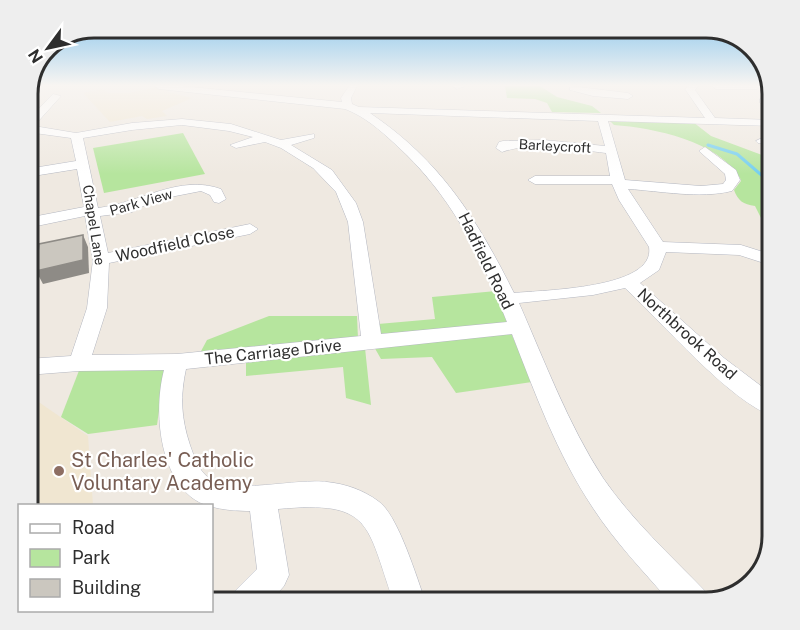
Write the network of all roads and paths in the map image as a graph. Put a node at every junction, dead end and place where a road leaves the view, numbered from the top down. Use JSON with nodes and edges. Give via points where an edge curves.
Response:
{"nodes":[{"id":1,"x":364,"y":115,"type":"edge"},
{"id":2,"x":582,"y":115,"type":"edge"},
{"id":3,"x":708,"y":115,"type":"edge"},
{"id":4,"x":601,"y":116,"type":"junction"},
{"id":5,"x":635,"y":117,"type":"joint"},
{"id":6,"x":712,"y":121,"type":"junction"},
{"id":7,"x":762,"y":123,"type":"edge"},
{"id":8,"x":38,"y":129,"type":"edge"},
{"id":9,"x":76,"y":136,"type":"junction"},
{"id":10,"x":309,"y":136,"type":"dead end"},
{"id":11,"x":274,"y":141,"type":"junction"},
{"id":12,"x":236,"y":145,"type":"dead end"},
{"id":13,"x":502,"y":148,"type":"dead end"},
{"id":14,"x":611,"y":150,"type":"junction"},
{"id":15,"x":705,"y":151,"type":"dead end"},
{"id":16,"x":82,"y":164,"type":"junction"},
{"id":17,"x":38,"y":171,"type":"edge"},
{"id":18,"x":535,"y":180,"type":"dead end"},
{"id":19,"x":618,"y":182,"type":"junction"},
{"id":20,"x":219,"y":199,"type":"dead end"},
{"id":21,"x":92,"y":212,"type":"junction"},
{"id":22,"x":38,"y":221,"type":"edge"},
{"id":23,"x":250,"y":229,"type":"dead end"},
{"id":24,"x":657,"y":247,"type":"junction"},
{"id":25,"x":762,"y":257,"type":"edge"},
{"id":26,"x":101,"y":260,"type":"junction"},
{"id":27,"x":629,"y":282,"type":"junction"},
{"id":28,"x":505,"y":299,"type":"junction"},
{"id":29,"x":518,"y":327,"type":"junction"},
{"id":30,"x":372,"y":341,"type":"junction"},
{"id":31,"x":177,"y":362,"type":"junction"},
{"id":32,"x":79,"y":363,"type":"junction"},
{"id":33,"x":38,"y":366,"type":"edge"},
{"id":34,"x":762,"y":399,"type":"edge"},
{"id":35,"x":262,"y":496,"type":"junction"},
{"id":36,"x":258,"y":592,"type":"edge"},
{"id":37,"x":405,"y":592,"type":"edge"},
{"id":38,"x":684,"y":592,"type":"edge"}],
"edges":[{"from":1,"to":28,"type":"street","name":"Hadfield Road","via":[[412,148],[449,191],[481,245]]},
{"from":2,"to":4,"type":"street"},
{"from":3,"to":6,"type":"street"},
{"from":4,"to":5,"type":"street"},
{"from":4,"to":14,"type":"street"},
{"from":5,"to":6,"type":"street"},
{"from":6,"to":7,"type":"street"},
{"from":8,"to":9,"type":"street"},
{"from":9,"to":11,"type":"street","via":[[191,121],[221,124]]},
{"from":9,"to":16,"type":"street","name":"Chapel Lane"},
{"from":10,"to":11,"type":"street"},
{"from":11,"to":12,"type":"street"},
{"from":11,"to":30,"type":"street","via":[[321,166],[344,193],[354,216]]},
{"from":13,"to":14,"type":"street","name":"Barleycroft","via":[[503,144],[544,143]]},
{"from":14,"to":19,"type":"street"},
{"from":15,"to":19,"type":"street","via":[[731,173],[734,180],[727,188],[701,190]]},
{"from":16,"to":17,"type":"street"},
{"from":16,"to":21,"type":"street","name":"Chapel Lane"},
{"from":18,"to":19,"type":"street"},
{"from":19,"to":24,"type":"street"},
{"from":20,"to":21,"type":"street","name":"Park View","via":[[216,192],[202,187],[151,197],[128,208]]},
{"from":21,"to":22,"type":"street","name":"Park View"},
{"from":21,"to":26,"type":"street","name":"Chapel Lane"},
{"from":23,"to":26,"type":"street","name":"Woodfield Close"},
{"from":24,"to":25,"type":"street","via":[[741,250]]},
{"from":24,"to":27,"type":"street","via":[[652,268]]},
{"from":26,"to":32,"type":"street","name":"Chapel Lane","via":[[97,308]]},
{"from":27,"to":28,"type":"street"},
{"from":27,"to":34,"type":"street","name":"Northbrook Road","via":[[650,297],[722,368]]},
{"from":28,"to":29,"type":"street","name":"Hadfield Road"},
{"from":29,"to":30,"type":"street","name":"The Carriage Drive"},
{"from":29,"to":38,"type":"street","name":"Hadfield Road","via":[[593,486]]},
{"from":30,"to":31,"type":"street","name":"The Carriage Drive"},
{"from":31,"to":32,"type":"street","name":"The Carriage Drive"},
{"from":31,"to":35,"type":"street","via":[[168,397],[172,431],[187,474],[204,491],[238,499]]},
{"from":32,"to":33,"type":"street","name":"The Carriage Drive"},
{"from":35,"to":36,"type":"street","via":[[273,575]]},
{"from":35,"to":37,"type":"street","via":[[348,496],[372,512]]}]}
